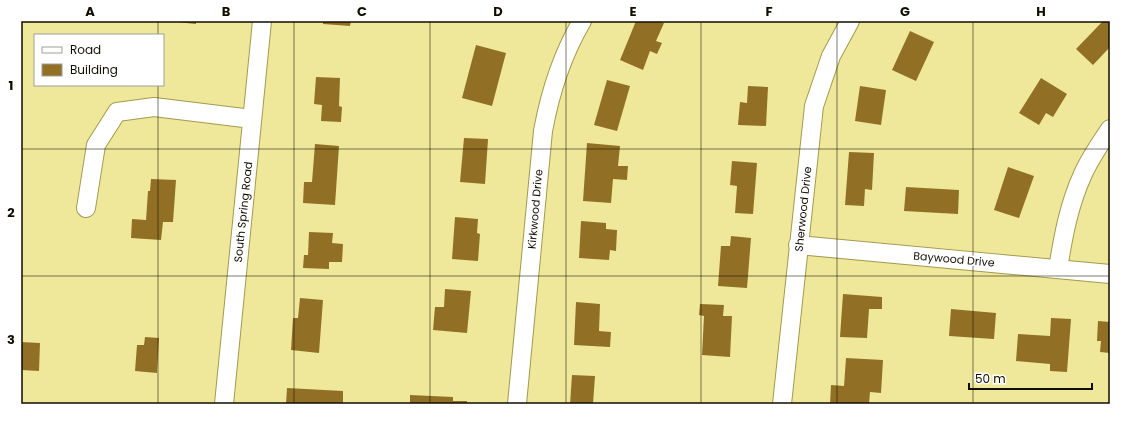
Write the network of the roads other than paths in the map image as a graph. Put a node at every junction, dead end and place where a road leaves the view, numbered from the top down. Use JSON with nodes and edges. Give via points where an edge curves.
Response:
{"nodes":[{"id":1,"x":262,"y":21,"type":"edge"},
{"id":2,"x":582,"y":21,"type":"edge"},
{"id":3,"x":850,"y":21,"type":"edge"},
{"id":4,"x":252,"y":119,"type":"junction"},
{"id":5,"x":1110,"y":129,"type":"edge"},
{"id":6,"x":86,"y":208,"type":"dead end"},
{"id":7,"x":798,"y":245,"type":"junction"},
{"id":8,"x":1058,"y":269,"type":"junction"},
{"id":9,"x":1110,"y":274,"type":"edge"},
{"id":10,"x":224,"y":404,"type":"edge"},
{"id":11,"x":517,"y":404,"type":"edge"},
{"id":12,"x":782,"y":404,"type":"edge"}],
"edges":[{"from":1,"to":4,"type":"street","name":"South Spring Road"},
{"from":2,"to":11,"type":"street","name":"Kirkwood Drive","via":[[563,58],[542,131]]},
{"from":3,"to":7,"type":"street","name":"Sherwood Drive","via":[[831,56],[814,106]]},
{"from":4,"to":6,"type":"street","via":[[154,107],[117,112],[96,145]]},
{"from":4,"to":10,"type":"street","name":"South Spring Road"},
{"from":5,"to":8,"type":"street","via":[[1091,158],[1076,190],[1063,234]]},
{"from":7,"to":8,"type":"street","name":"Baywood Drive"},
{"from":7,"to":12,"type":"street","name":"Sherwood Drive"},
{"from":8,"to":9,"type":"street","name":"Baywood Drive"}]}
